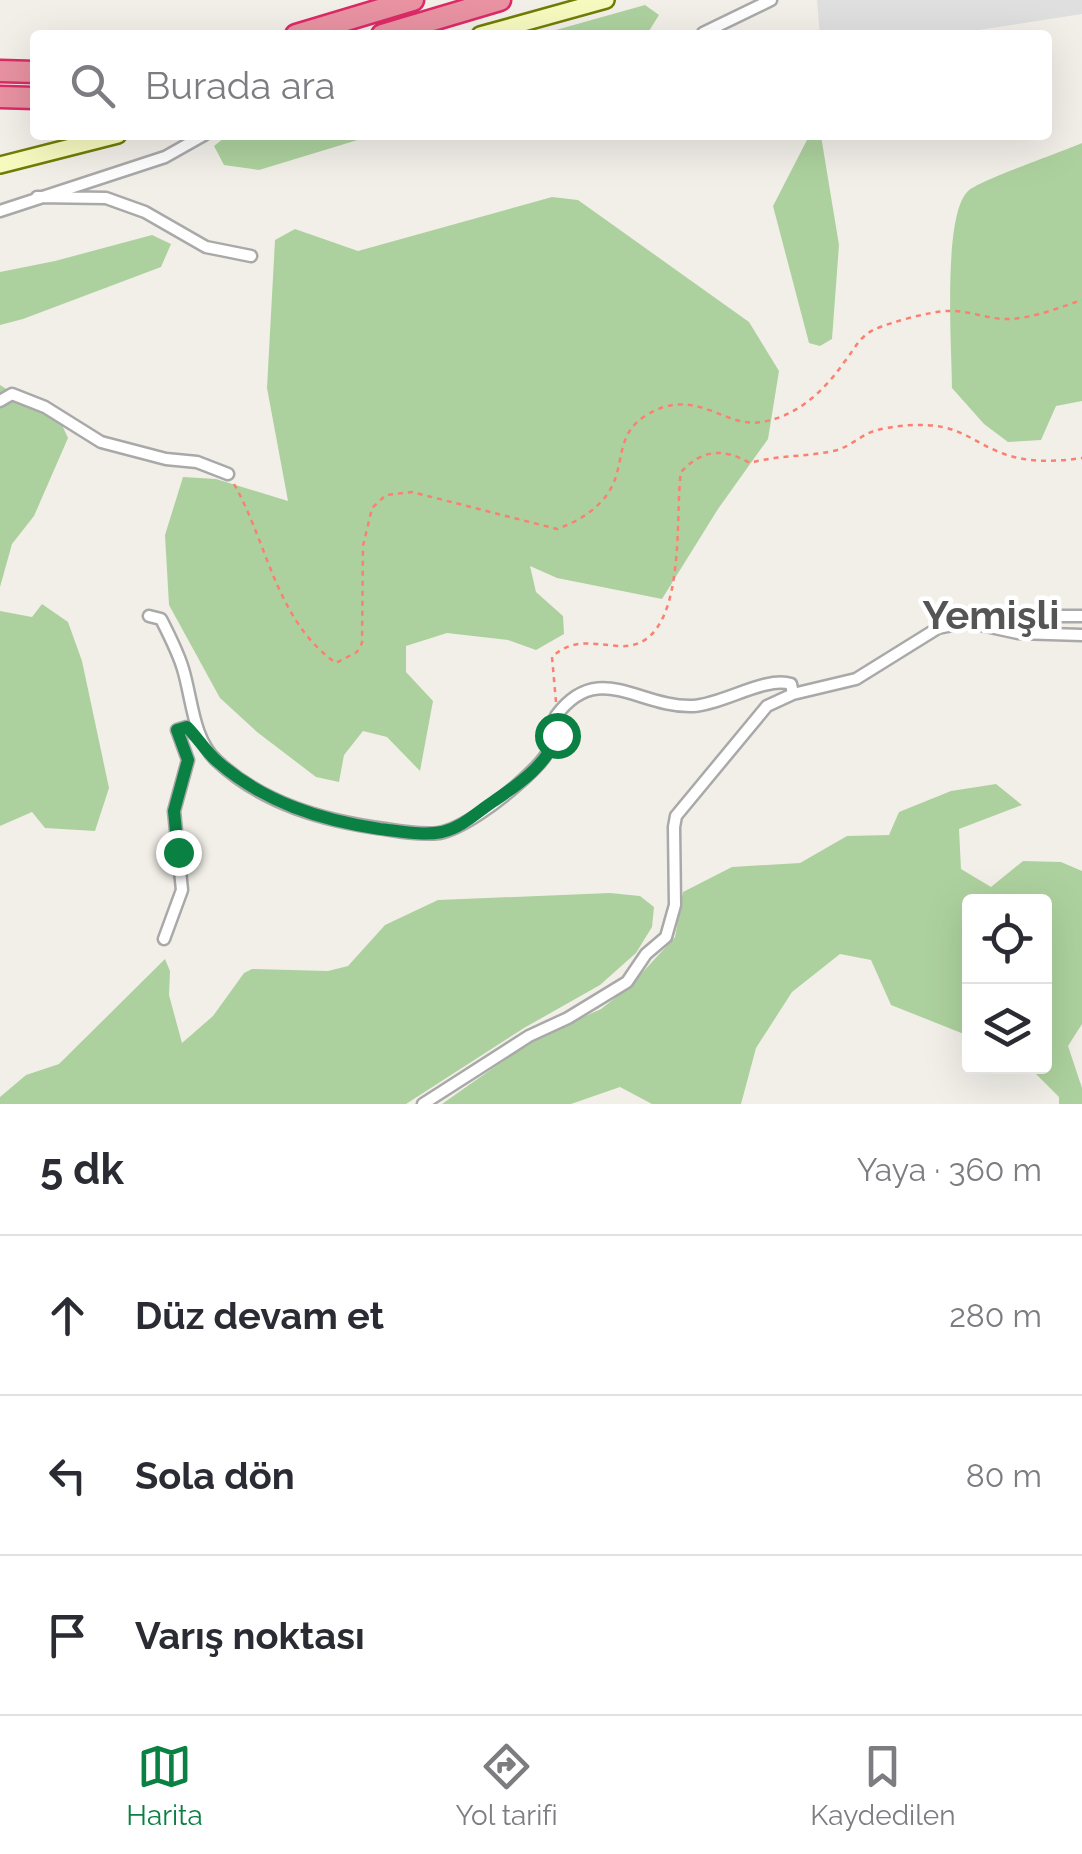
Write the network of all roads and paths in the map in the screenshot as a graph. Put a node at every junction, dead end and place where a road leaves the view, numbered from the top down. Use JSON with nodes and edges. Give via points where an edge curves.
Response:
{"nodes":[{"id":1,"x":412,"y":0,"type":"edge"},
{"id":2,"x":500,"y":0,"type":"edge"},
{"id":3,"x":606,"y":0,"type":"edge"},
{"id":4,"x":771,"y":0,"type":"edge"},
{"id":5,"x":313,"y":30,"type":"edge"},
{"id":6,"x":399,"y":30,"type":"edge"},
{"id":7,"x":498,"y":30,"type":"edge"},
{"id":8,"x":707,"y":30,"type":"edge"},
{"id":9,"x":0,"y":71,"type":"edge"},
{"id":10,"x":30,"y":72,"type":"edge"},
{"id":11,"x":0,"y":97,"type":"edge"},
{"id":12,"x":30,"y":98,"type":"edge"},
{"id":13,"x":98,"y":140,"type":"edge"},
{"id":14,"x":195,"y":140,"type":"edge"},
{"id":15,"x":0,"y":165,"type":"edge"},
{"id":16,"x":36,"y":197,"type":"junction"},
{"id":17,"x":0,"y":211,"type":"edge"},
{"id":18,"x":251,"y":256,"type":"dead end"},
{"id":19,"x":1082,"y":300,"type":"edge"},
{"id":20,"x":0,"y":402,"type":"edge"},
{"id":21,"x":1082,"y":458,"type":"edge"},
{"id":22,"x":228,"y":474,"type":"joint"},
{"id":23,"x":149,"y":616,"type":"dead end"},
{"id":24,"x":1082,"y":616,"type":"edge"},
{"id":25,"x":992,"y":627,"type":"junction"},
{"id":26,"x":1082,"y":635,"type":"edge"},
{"id":27,"x":793,"y":694,"type":"junction"},
{"id":28,"x":558,"y":713,"type":"junction"},
{"id":29,"x":202,"y":741,"type":"junction"},
{"id":30,"x":164,"y":939,"type":"dead end"},
{"id":31,"x":422,"y":1104,"type":"edge"}],
"edges":[{"from":1,"to":5,"type":"highway"},
{"from":2,"to":6,"type":"highway"},
{"from":3,"to":7,"type":"main road"},
{"from":4,"to":8,"type":"street"},
{"from":9,"to":10,"type":"highway"},
{"from":11,"to":12,"type":"highway"},
{"from":13,"to":15,"type":"main road"},
{"from":14,"to":16,"type":"street","via":[[166,157]]},
{"from":16,"to":17,"type":"street"},
{"from":16,"to":18,"type":"street","via":[[106,198],[206,246]]},
{"from":19,"to":22,"type":"path","via":[[1036,316],[1005,320],[947,310],[881,326],[862,335],[812,399],[760,423],[704,406],[677,405],[646,416],[624,438],[613,484],[597,505],[557,529],[412,492],[386,495],[372,508],[363,546],[362,643],[336,663],[297,624]]},
{"from":20,"to":22,"type":"street","via":[[12,394],[101,442]]},
{"from":21,"to":28,"type":"path","via":[[1022,459],[941,426],[907,426],[875,431],[830,452],[750,463],[715,451],[692,461],[682,472],[681,524],[661,624],[644,642],[582,642],[560,650],[551,674]]},
{"from":23,"to":29,"type":"street","via":[[162,620],[182,663]]},
{"from":24,"to":25,"type":"street","via":[[1027,616]]},
{"from":25,"to":26,"type":"street"},
{"from":25,"to":27,"type":"street","via":[[968,622],[938,628],[856,679]]},
{"from":27,"to":28,"type":"street","via":[[791,684],[780,681],[691,706],[586,689]]},
{"from":27,"to":31,"type":"street","via":[[767,706],[676,816],[674,906],[666,937],[628,982]]},
{"from":28,"to":29,"type":"street","via":[[552,752],[514,788],[439,833],[329,820],[295,809],[248,785]]},
{"from":29,"to":30,"type":"street","via":[[187,727],[177,730],[188,760],[174,811],[182,890]]}]}
